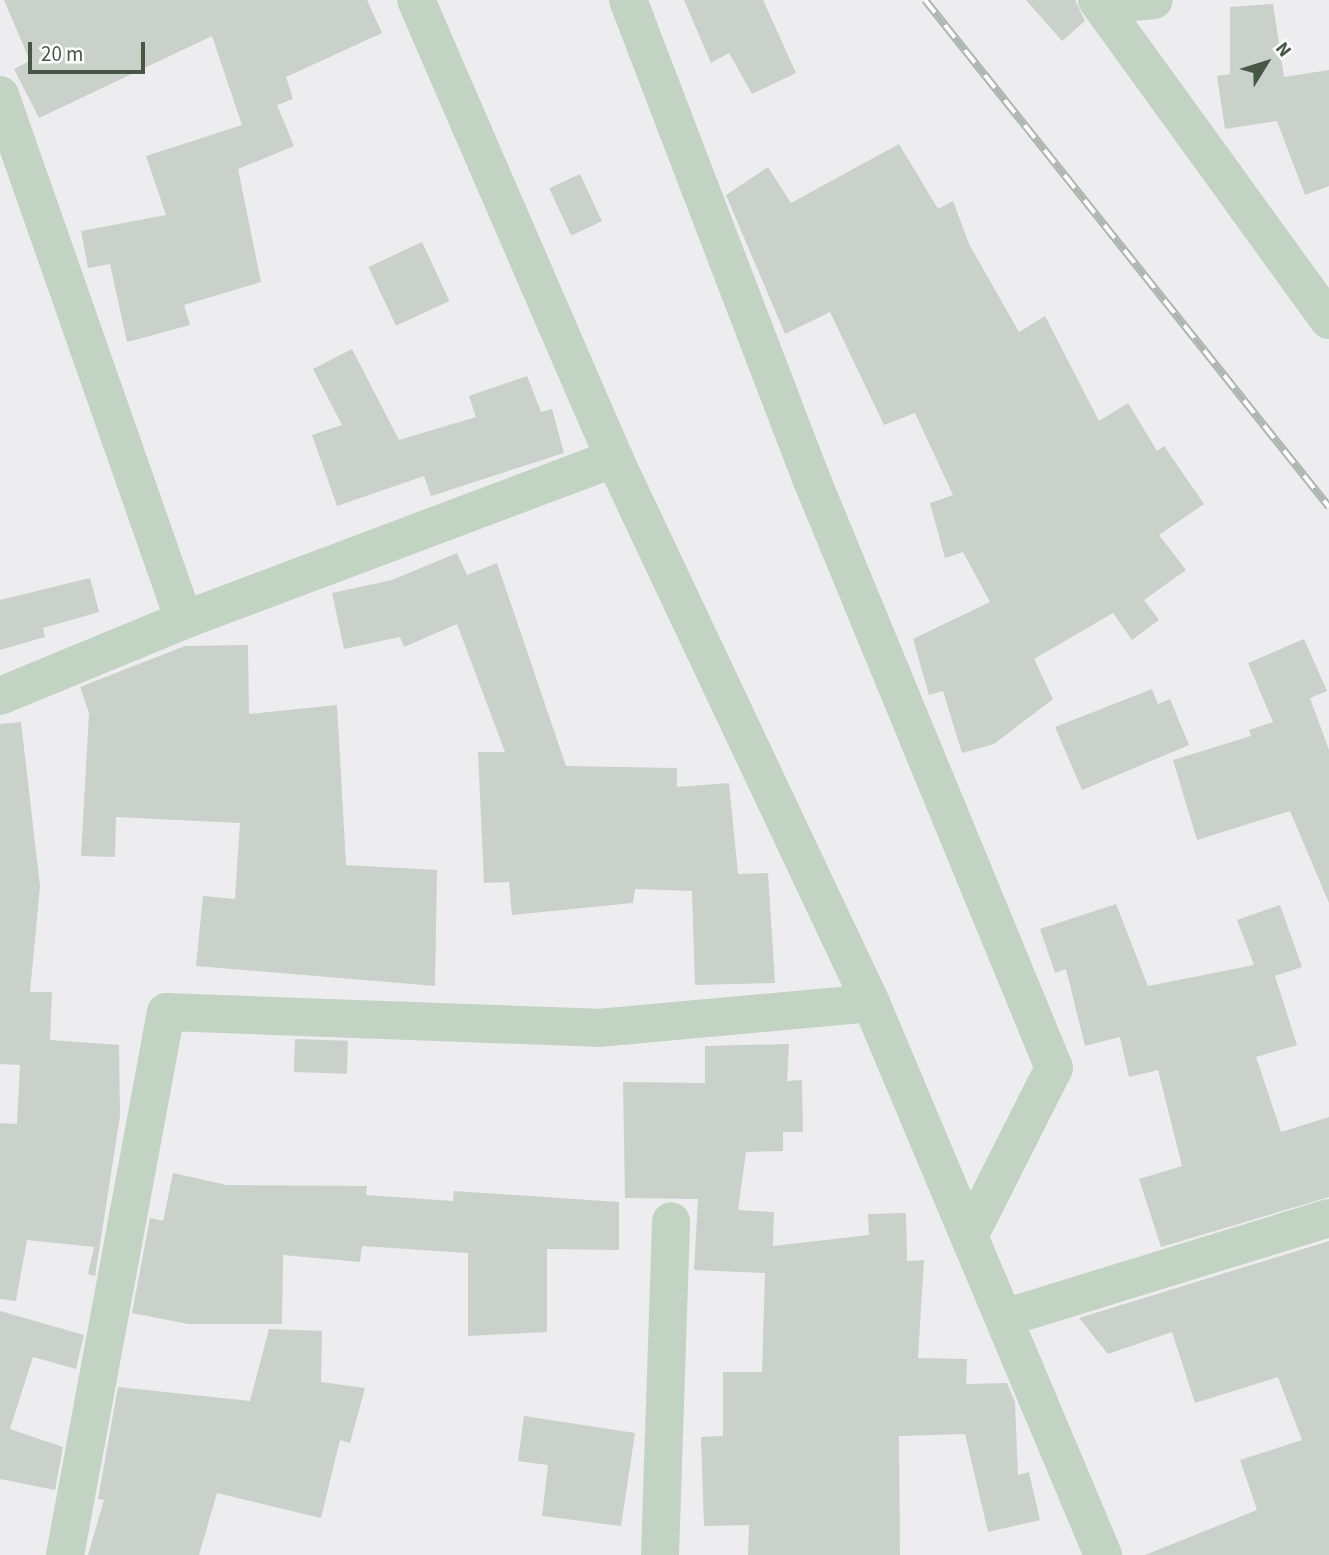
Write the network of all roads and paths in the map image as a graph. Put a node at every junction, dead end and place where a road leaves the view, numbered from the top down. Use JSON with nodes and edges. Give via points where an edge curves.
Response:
{"nodes":[{"id":1,"x":416,"y":0,"type":"edge"},
{"id":2,"x":628,"y":0,"type":"edge"},
{"id":3,"x":1154,"y":0,"type":"edge"},
{"id":4,"x":1099,"y":3,"type":"edge"},
{"id":5,"x":0,"y":95,"type":"edge"},
{"id":6,"x":1329,"y":320,"type":"edge"},
{"id":7,"x":614,"y":458,"type":"junction"},
{"id":8,"x":184,"y":620,"type":"junction"},
{"id":9,"x":0,"y":696,"type":"edge"},
{"id":10,"x":871,"y":1003,"type":"junction"},
{"id":11,"x":1329,"y":1218,"type":"edge"},
{"id":12,"x":671,"y":1222,"type":"dead end"},
{"id":13,"x":969,"y":1236,"type":"junction"},
{"id":14,"x":1004,"y":1318,"type":"junction"},
{"id":15,"x":65,"y":1555,"type":"edge"},
{"id":16,"x":660,"y":1555,"type":"edge"},
{"id":17,"x":1103,"y":1555,"type":"edge"}],
"edges":[{"from":1,"to":7,"type":"street"},
{"from":2,"to":13,"type":"street","via":[[811,478],[1054,1068]]},
{"from":3,"to":4,"type":"street"},
{"from":4,"to":6,"type":"street"},
{"from":5,"to":8,"type":"street"},
{"from":7,"to":8,"type":"street"},
{"from":7,"to":10,"type":"street"},
{"from":8,"to":9,"type":"street"},
{"from":10,"to":13,"type":"street"},
{"from":10,"to":15,"type":"street","via":[[598,1028],[166,1012]]},
{"from":11,"to":14,"type":"street"},
{"from":12,"to":16,"type":"street"},
{"from":13,"to":14,"type":"street"},
{"from":14,"to":17,"type":"street"}]}
